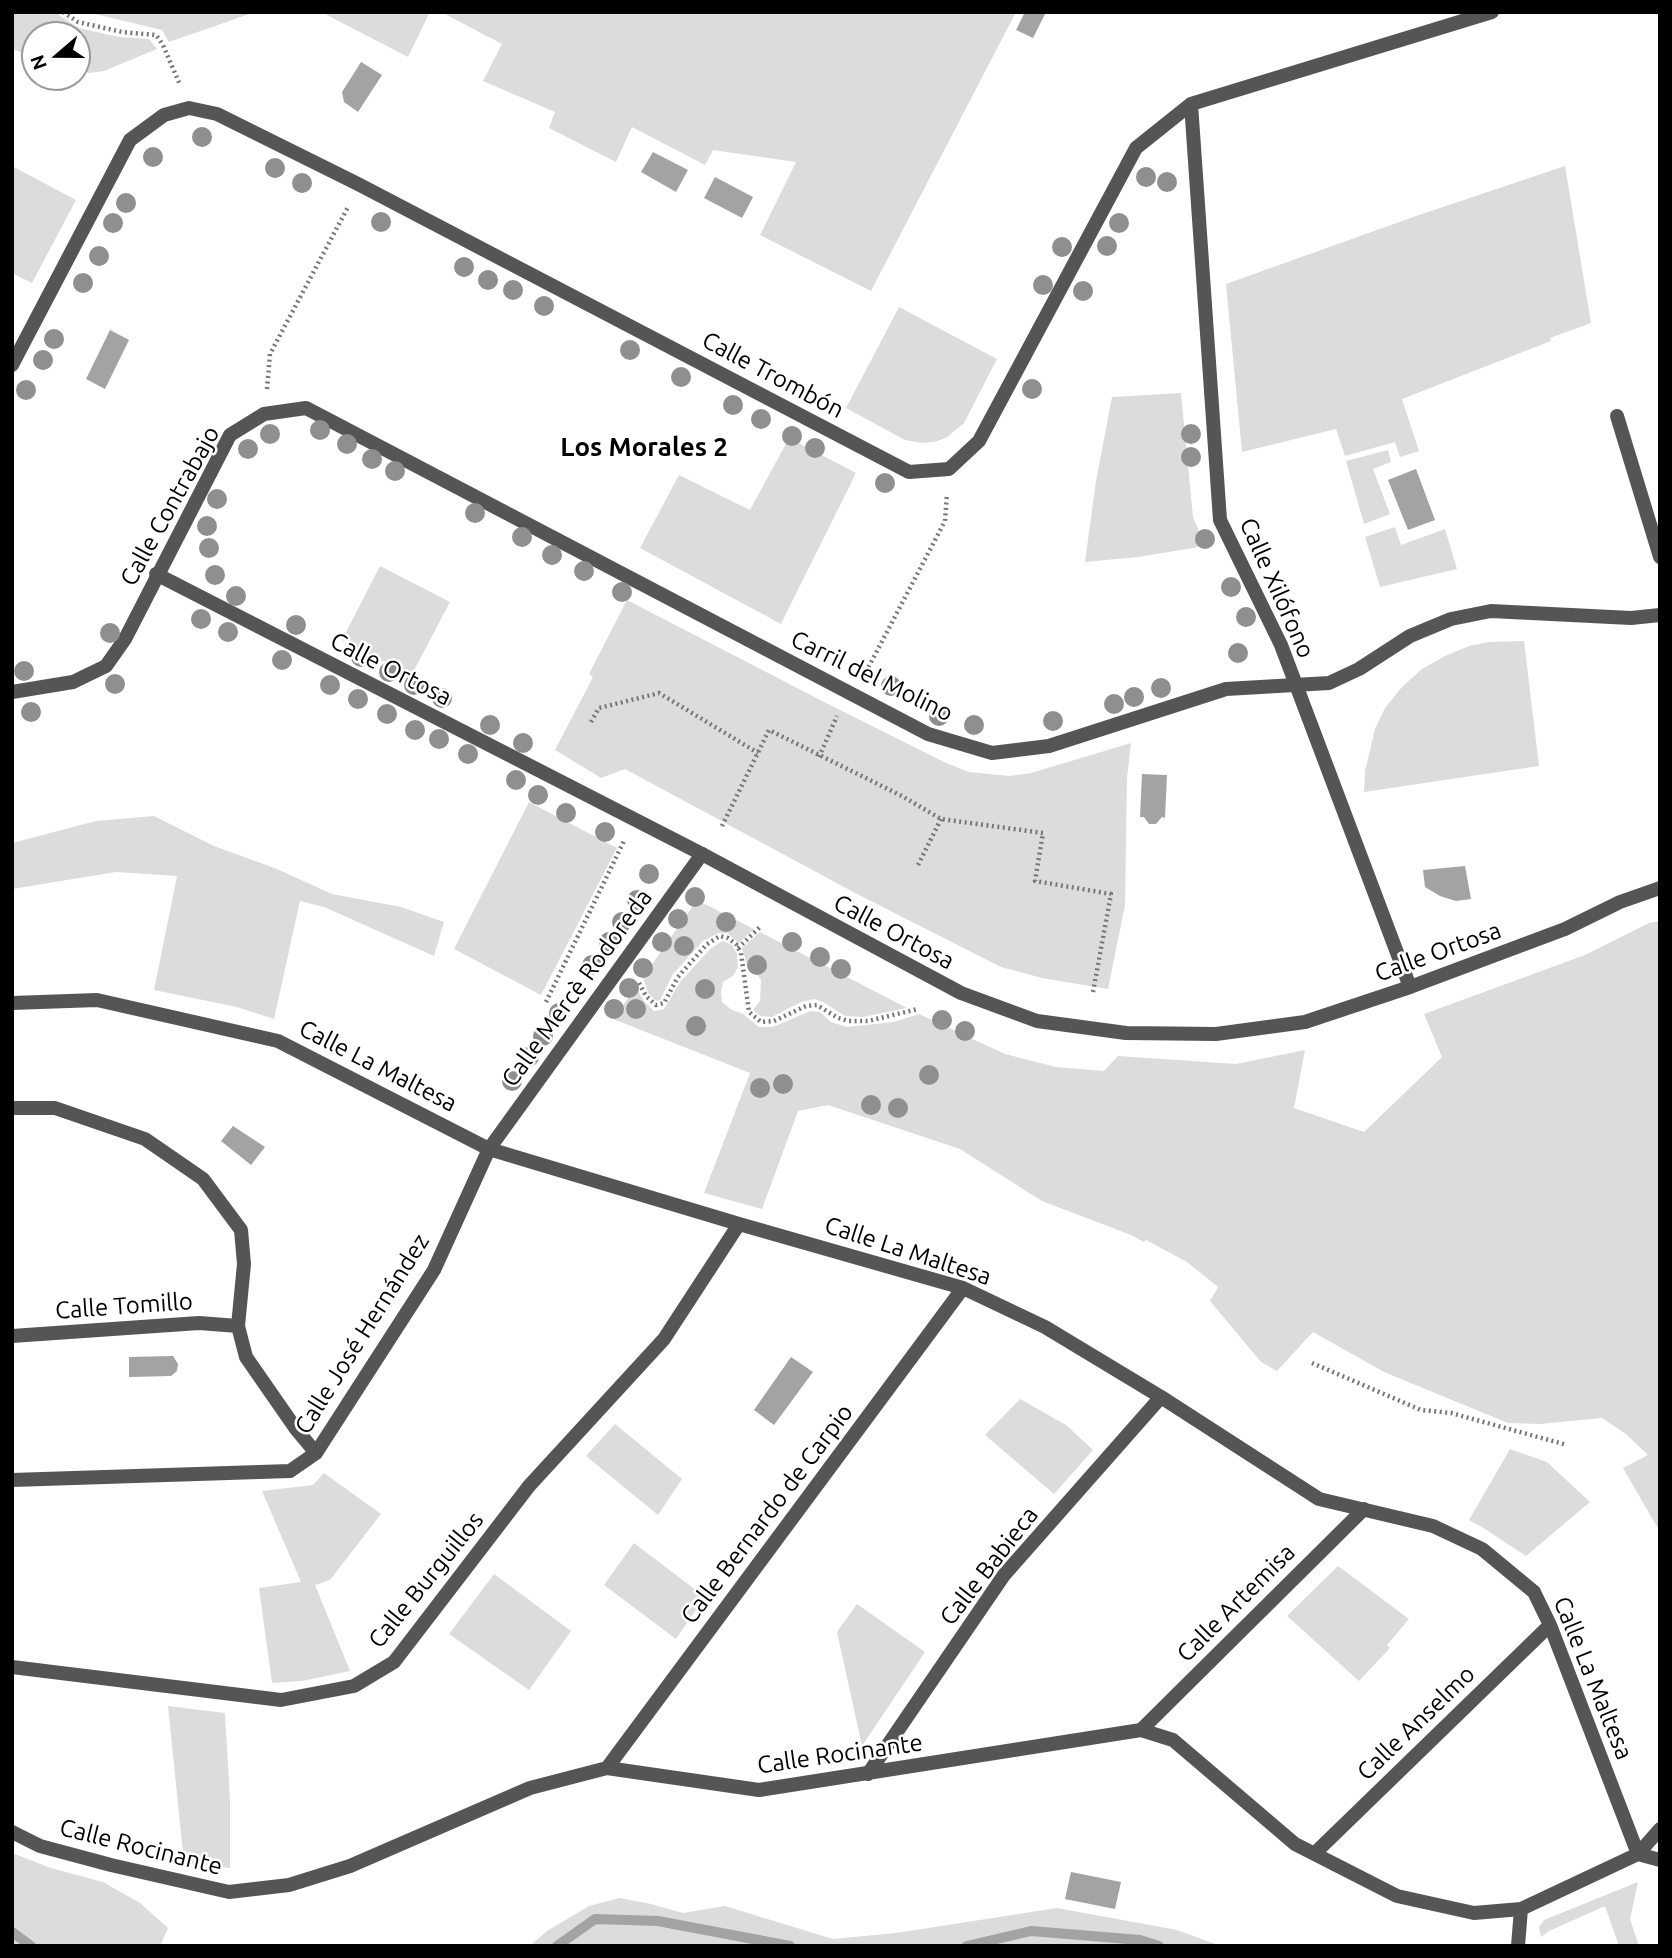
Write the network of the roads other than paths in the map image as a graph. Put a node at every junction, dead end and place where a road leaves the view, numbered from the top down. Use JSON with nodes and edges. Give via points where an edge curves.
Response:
{"nodes":[{"id":1,"x":1492,"y":12,"type":"edge"},
{"id":2,"x":1191,"y":104,"type":"junction"},
{"id":3,"x":12,"y":365,"type":"edge"},
{"id":4,"x":264,"y":414,"type":"joint"},
{"id":5,"x":1617,"y":416,"type":"dead end"},
{"id":6,"x":1660,"y":557,"type":"edge"},
{"id":7,"x":156,"y":574,"type":"junction"},
{"id":8,"x":1660,"y":615,"type":"edge"},
{"id":9,"x":1295,"y":686,"type":"junction"},
{"id":10,"x":12,"y":692,"type":"edge"},
{"id":11,"x":702,"y":854,"type":"junction"},
{"id":12,"x":1660,"y":888,"type":"edge"},
{"id":13,"x":1410,"y":987,"type":"junction"},
{"id":14,"x":12,"y":1003,"type":"edge"},
{"id":15,"x":12,"y":1108,"type":"edge"},
{"id":16,"x":489,"y":1149,"type":"junction"},
{"id":17,"x":739,"y":1224,"type":"junction"},
{"id":18,"x":963,"y":1288,"type":"junction"},
{"id":19,"x":238,"y":1326,"type":"junction"},
{"id":20,"x":12,"y":1336,"type":"edge"},
{"id":21,"x":1161,"y":1397,"type":"junction"},
{"id":22,"x":316,"y":1454,"type":"junction"},
{"id":23,"x":12,"y":1479,"type":"edge"},
{"id":24,"x":1364,"y":1508,"type":"junction"},
{"id":25,"x":1550,"y":1625,"type":"junction"},
{"id":26,"x":12,"y":1667,"type":"edge"},
{"id":27,"x":1140,"y":1730,"type":"junction"},
{"id":28,"x":607,"y":1768,"type":"junction"},
{"id":29,"x":868,"y":1774,"type":"junction"},
{"id":30,"x":1660,"y":1829,"type":"edge"},
{"id":31,"x":12,"y":1832,"type":"edge"},
{"id":32,"x":1314,"y":1854,"type":"junction"},
{"id":33,"x":1638,"y":1854,"type":"junction"},
{"id":34,"x":1660,"y":1860,"type":"edge"},
{"id":35,"x":1521,"y":1909,"type":"junction"},
{"id":36,"x":1518,"y":1946,"type":"edge"}],
"edges":[{"from":1,"to":2,"type":"street","name":"Calle Trombón"},
{"from":2,"to":3,"type":"street","name":"Calle Trombón","via":[[1136,148],[979,441],[949,469],[909,472],[346,178],[217,114],[189,108],[164,115],[130,140]]},
{"from":2,"to":9,"type":"street","name":"Calle Xilófono","via":[[1220,520]]},
{"from":4,"to":7,"type":"street","name":"Calle Contrabajo","via":[[230,435]]},
{"from":4,"to":9,"type":"street","name":"Carril del Molino","via":[[306,408],[928,734],[992,753],[1049,746],[1226,689]]},
{"from":5,"to":6,"type":"street"},
{"from":7,"to":10,"type":"street","name":"Calle Contrabajo","via":[[125,639],[106,666],[74,682]]},
{"from":7,"to":11,"type":"street","name":"Calle Ortosa"},
{"from":8,"to":9,"type":"street","name":"Carril del Molino","via":[[1631,618],[1491,611],[1451,619],[1410,636],[1329,683]]},
{"from":9,"to":13,"type":"street","name":"Calle Xilófono"},
{"from":11,"to":13,"type":"street","name":"Calle Ortosa","via":[[961,993],[1037,1021],[1126,1034],[1216,1034],[1305,1022]]},
{"from":11,"to":16,"type":"street","name":"Calle Mercè Rodoreda"},
{"from":12,"to":13,"type":"street","name":"Calle Ortosa"},
{"from":14,"to":16,"type":"street","name":"Calle La Maltesa","via":[[97,1000],[278,1041]]},
{"from":15,"to":19,"type":"street","via":[[55,1108],[145,1139],[203,1179],[241,1230],[244,1264]]},
{"from":16,"to":17,"type":"street","name":"Calle La Maltesa"},
{"from":16,"to":22,"type":"street","name":"Calle José Hernández","via":[[434,1270]]},
{"from":17,"to":18,"type":"street","name":"Calle La Maltesa"},
{"from":17,"to":26,"type":"street","name":"Calle Burguillos","via":[[664,1339],[529,1486],[394,1662],[354,1686],[281,1700]]},
{"from":18,"to":21,"type":"street","name":"Calle La Maltesa","via":[[1045,1327]]},
{"from":18,"to":28,"type":"street","name":"Calle Bernardo de Carpio"},
{"from":19,"to":20,"type":"street","name":"Calle Tomillo","via":[[199,1323]]},
{"from":19,"to":22,"type":"street","via":[[246,1357]]},
{"from":21,"to":24,"type":"street","name":"Calle La Maltesa","via":[[1319,1499]]},
{"from":21,"to":29,"type":"street","name":"Calle Babieca","via":[[1004,1575]]},
{"from":22,"to":23,"type":"street","name":"Calle José Hernández","via":[[290,1471]]},
{"from":24,"to":25,"type":"street","name":"Calle La Maltesa","via":[[1433,1527],[1482,1549],[1534,1592]]},
{"from":24,"to":27,"type":"street","name":"Calle Artemisa"},
{"from":25,"to":32,"type":"street","name":"Calle Anselmo"},
{"from":25,"to":33,"type":"street","name":"Calle La Maltesa"},
{"from":27,"to":29,"type":"street","name":"Calle Rocinante"},
{"from":27,"to":32,"type":"street","name":"Calle Rocinante","via":[[1173,1740],[1294,1844]]},
{"from":28,"to":29,"type":"street","name":"Calle Rocinante","via":[[759,1790]]},
{"from":28,"to":31,"type":"street","name":"Calle Rocinante","via":[[530,1788],[350,1866],[289,1885],[229,1892],[40,1846]]},
{"from":30,"to":33,"type":"street"},
{"from":32,"to":35,"type":"street","name":"Calle Rocinante","via":[[1397,1896],[1474,1913]]},
{"from":33,"to":34,"type":"street"},
{"from":33,"to":35,"type":"street","name":"Calle Rocinante"},
{"from":35,"to":36,"type":"street"}]}
